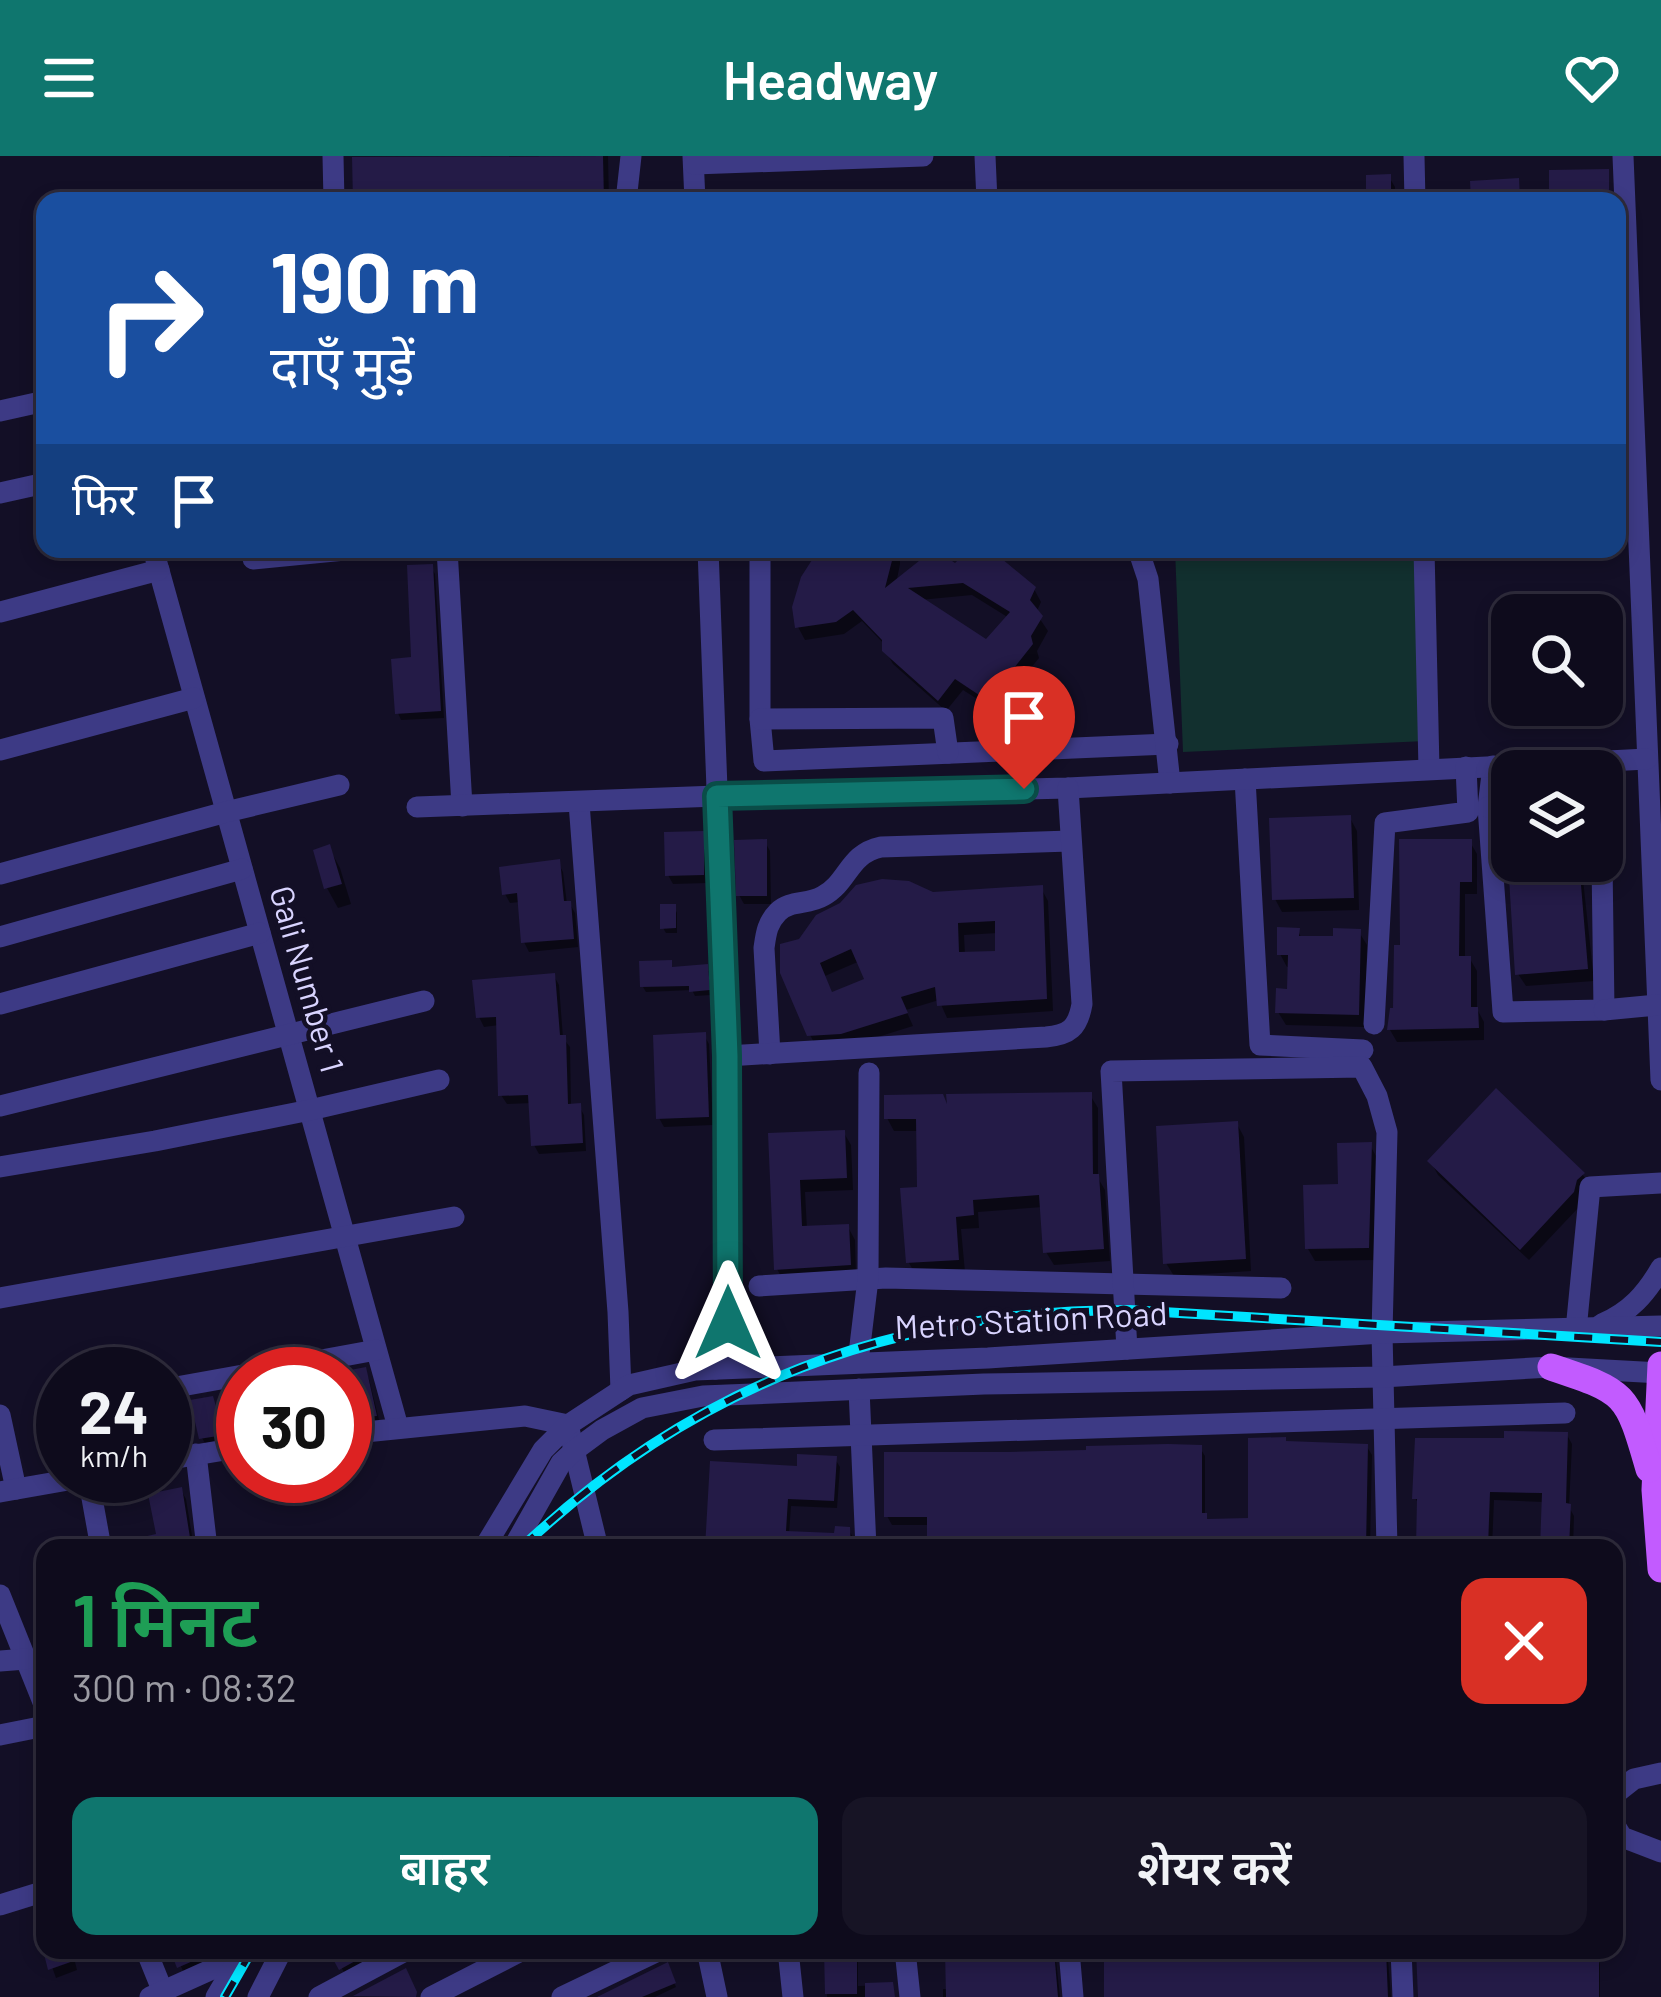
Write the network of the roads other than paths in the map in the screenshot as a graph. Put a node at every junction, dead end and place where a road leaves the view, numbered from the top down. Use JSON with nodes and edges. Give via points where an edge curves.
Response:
{"nodes":[{"id":1,"x":333,"y":156,"type":"edge"},
{"id":2,"x":631,"y":156,"type":"edge"},
{"id":3,"x":923,"y":156,"type":"edge"},
{"id":4,"x":985,"y":156,"type":"edge"},
{"id":5,"x":1414,"y":156,"type":"edge"},
{"id":6,"x":1623,"y":156,"type":"edge"},
{"id":7,"x":693,"y":160,"type":"edge"},
{"id":8,"x":334,"y":192,"type":"edge"},
{"id":9,"x":627,"y":192,"type":"edge"},
{"id":10,"x":695,"y":192,"type":"edge"},
{"id":11,"x":987,"y":192,"type":"edge"},
{"id":12,"x":1415,"y":192,"type":"edge"},
{"id":13,"x":1624,"y":192,"type":"edge"},
{"id":14,"x":1626,"y":231,"type":"edge"},
{"id":15,"x":36,"y":402,"type":"edge"},
{"id":16,"x":0,"y":411,"type":"edge"},
{"id":17,"x":36,"y":485,"type":"edge"},
{"id":18,"x":0,"y":493,"type":"edge"},
{"id":19,"x":263,"y":558,"type":"edge"},
{"id":20,"x":448,"y":558,"type":"edge"},
{"id":21,"x":708,"y":558,"type":"edge"},
{"id":22,"x":760,"y":558,"type":"edge"},
{"id":23,"x":1141,"y":558,"type":"edge"},
{"id":24,"x":1424,"y":558,"type":"edge"},
{"id":25,"x":253,"y":559,"type":"dead end"},
{"id":26,"x":156,"y":560,"type":"edge"},
{"id":27,"x":0,"y":612,"type":"edge"},
{"id":28,"x":194,"y":698,"type":"junction"},
{"id":29,"x":760,"y":719,"type":"junction"},
{"id":30,"x":1168,"y":744,"type":"junction"},
{"id":31,"x":0,"y":750,"type":"edge"},
{"id":32,"x":948,"y":753,"type":"junction"},
{"id":33,"x":1647,"y":759,"type":"junction"},
{"id":34,"x":1623,"y":760,"type":"edge"},
{"id":35,"x":1491,"y":766,"type":"edge"},
{"id":36,"x":1466,"y":767,"type":"junction"},
{"id":37,"x":1429,"y":769,"type":"junction"},
{"id":38,"x":1245,"y":779,"type":"junction"},
{"id":39,"x":1491,"y":782,"type":"edge"},
{"id":40,"x":1170,"y":783,"type":"junction"},
{"id":41,"x":339,"y":785,"type":"dead end"},
{"id":42,"x":1068,"y":788,"type":"junction"},
{"id":43,"x":717,"y":796,"type":"junction"},
{"id":44,"x":579,"y":802,"type":"junction"},
{"id":45,"x":463,"y":806,"type":"junction"},
{"id":46,"x":417,"y":807,"type":"dead end"},
{"id":47,"x":1488,"y":807,"type":"junction"},
{"id":48,"x":1491,"y":807,"type":"edge"},
{"id":49,"x":226,"y":812,"type":"junction"},
{"id":50,"x":1070,"y":841,"type":"junction"},
{"id":51,"x":242,"y":869,"type":"junction"},
{"id":52,"x":0,"y":874,"type":"edge"},
{"id":53,"x":1602,"y":882,"type":"edge"},
{"id":54,"x":260,"y":933,"type":"junction"},
{"id":55,"x":0,"y":937,"type":"edge"},
{"id":56,"x":424,"y":1001,"type":"dead end"},
{"id":57,"x":0,"y":1004,"type":"edge"},
{"id":58,"x":1658,"y":1006,"type":"junction"},
{"id":59,"x":1604,"y":1010,"type":"junction"},
{"id":60,"x":1374,"y":1024,"type":"dead end"},
{"id":61,"x":288,"y":1034,"type":"junction"},
{"id":62,"x":1363,"y":1050,"type":"dead end"},
{"id":63,"x":770,"y":1054,"type":"junction"},
{"id":64,"x":727,"y":1056,"type":"junction"},
{"id":65,"x":869,"y":1073,"type":"dead end"},
{"id":66,"x":439,"y":1080,"type":"dead end"},
{"id":67,"x":1661,"y":1080,"type":"edge"},
{"id":68,"x":0,"y":1106,"type":"edge"},
{"id":69,"x":310,"y":1110,"type":"junction"},
{"id":70,"x":0,"y":1167,"type":"edge"},
{"id":71,"x":1661,"y":1183,"type":"edge"},
{"id":72,"x":454,"y":1217,"type":"dead end"},
{"id":73,"x":345,"y":1237,"type":"junction"},
{"id":74,"x":1661,"y":1268,"type":"edge"},
{"id":75,"x":868,"y":1279,"type":"junction"},
{"id":76,"x":1124,"y":1284,"type":"junction"},
{"id":77,"x":759,"y":1286,"type":"dead end"},
{"id":78,"x":1281,"y":1288,"type":"dead end"},
{"id":79,"x":0,"y":1298,"type":"edge"},
{"id":80,"x":728,"y":1323,"type":"junction"},
{"id":81,"x":1661,"y":1326,"type":"edge"},
{"id":82,"x":1583,"y":1329,"type":"junction"},
{"id":83,"x":1382,"y":1333,"type":"junction"},
{"id":84,"x":1127,"y":1349,"type":"junction"},
{"id":85,"x":376,"y":1350,"type":"junction"},
{"id":86,"x":372,"y":1351,"type":"edge"},
{"id":87,"x":858,"y":1363,"type":"junction"},
{"id":88,"x":746,"y":1367,"type":"junction"},
{"id":89,"x":1551,"y":1367,"type":"junction"},
{"id":90,"x":716,"y":1369,"type":"junction"},
{"id":91,"x":1661,"y":1370,"type":"edge"},
{"id":92,"x":1382,"y":1377,"type":"junction"},
{"id":93,"x":859,"y":1389,"type":"junction"},
{"id":94,"x":621,"y":1390,"type":"junction"},
{"id":95,"x":1565,"y":1413,"type":"dead end"},
{"id":96,"x":0,"y":1415,"type":"edge"},
{"id":97,"x":1382,"y":1419,"type":"junction"},
{"id":98,"x":568,"y":1425,"type":"junction"},
{"id":99,"x":398,"y":1427,"type":"junction"},
{"id":100,"x":372,"y":1430,"type":"edge"},
{"id":101,"x":861,"y":1435,"type":"junction"},
{"id":102,"x":714,"y":1440,"type":"dead end"},
{"id":103,"x":574,"y":1450,"type":"junction"},
{"id":104,"x":216,"y":1451,"type":"edge"},
{"id":105,"x":196,"y":1454,"type":"junction"},
{"id":106,"x":192,"y":1455,"type":"edge"},
{"id":107,"x":8,"y":1490,"type":"edge"},
{"id":108,"x":1655,"y":1490,"type":"junction"},
{"id":109,"x":94,"y":1503,"type":"edge"},
{"id":110,"x":100,"y":1539,"type":"edge"},
{"id":111,"x":206,"y":1539,"type":"edge"},
{"id":112,"x":489,"y":1539,"type":"edge"},
{"id":113,"x":518,"y":1539,"type":"edge"},
{"id":114,"x":596,"y":1539,"type":"edge"},
{"id":115,"x":866,"y":1539,"type":"edge"},
{"id":116,"x":1387,"y":1539,"type":"edge"},
{"id":117,"x":1661,"y":1569,"type":"edge"},
{"id":118,"x":0,"y":1595,"type":"edge"},
{"id":119,"x":0,"y":1661,"type":"edge"},
{"id":120,"x":34,"y":1668,"type":"edge"},
{"id":121,"x":36,"y":1728,"type":"edge"},
{"id":122,"x":0,"y":1735,"type":"edge"},
{"id":123,"x":1661,"y":1772,"type":"edge"},
{"id":124,"x":1623,"y":1788,"type":"edge"},
{"id":125,"x":1623,"y":1837,"type":"edge"},
{"id":126,"x":1661,"y":1852,"type":"edge"},
{"id":127,"x":36,"y":1894,"type":"edge"},
{"id":128,"x":0,"y":1905,"type":"edge"},
{"id":129,"x":149,"y":1959,"type":"edge"},
{"id":130,"x":231,"y":1959,"type":"edge"},
{"id":131,"x":238,"y":1959,"type":"edge"},
{"id":132,"x":277,"y":1959,"type":"edge"},
{"id":133,"x":390,"y":1959,"type":"edge"},
{"id":134,"x":505,"y":1959,"type":"edge"},
{"id":135,"x":641,"y":1959,"type":"edge"},
{"id":136,"x":709,"y":1959,"type":"edge"},
{"id":137,"x":789,"y":1959,"type":"edge"},
{"id":138,"x":906,"y":1959,"type":"edge"},
{"id":139,"x":1070,"y":1959,"type":"edge"},
{"id":140,"x":1401,"y":1959,"type":"edge"},
{"id":141,"x":160,"y":1996,"type":"edge"},
{"id":142,"x":216,"y":1997,"type":"edge"},
{"id":143,"x":258,"y":1997,"type":"edge"},
{"id":144,"x":319,"y":1997,"type":"edge"},
{"id":145,"x":431,"y":1997,"type":"edge"},
{"id":146,"x":562,"y":1997,"type":"edge"},
{"id":147,"x":717,"y":1997,"type":"edge"},
{"id":148,"x":793,"y":1997,"type":"edge"},
{"id":149,"x":910,"y":1997,"type":"edge"},
{"id":150,"x":1073,"y":1997,"type":"edge"},
{"id":151,"x":1403,"y":1997,"type":"edge"}],
"edges":[{"from":1,"to":8,"type":"street"},
{"from":2,"to":9,"type":"street"},
{"from":3,"to":7,"type":"street"},
{"from":4,"to":11,"type":"street"},
{"from":5,"to":12,"type":"street"},
{"from":6,"to":13,"type":"street"},
{"from":7,"to":10,"type":"street"},
{"from":14,"to":33,"type":"street"},
{"from":15,"to":16,"type":"street"},
{"from":17,"to":18,"type":"street"},
{"from":19,"to":25,"type":"street"},
{"from":20,"to":45,"type":"street"},
{"from":21,"to":43,"type":"street"},
{"from":22,"to":29,"type":"street"},
{"from":23,"to":30,"type":"street"},
{"from":24,"to":37,"type":"street"},
{"from":26,"to":27,"type":"street"},
{"from":26,"to":28,"type":"street","name":"Gali Number 1"},
{"from":28,"to":31,"type":"street"},
{"from":28,"to":49,"type":"street","name":"Gali Number 1"},
{"from":29,"to":32,"type":"street","via":[[943,718]]},
{"from":29,"to":32,"type":"street","via":[[764,761]]},
{"from":30,"to":32,"type":"street"},
{"from":30,"to":40,"type":"street"},
{"from":33,"to":34,"type":"street"},
{"from":33,"to":58,"type":"street"},
{"from":35,"to":36,"type":"street"},
{"from":36,"to":37,"type":"street"},
{"from":36,"to":60,"type":"street","via":[[1468,812],[1385,823]]},
{"from":37,"to":38,"type":"street"},
{"from":38,"to":40,"type":"street"},
{"from":38,"to":62,"type":"street","via":[[1261,1045]]},
{"from":39,"to":47,"type":"street"},
{"from":40,"to":42,"type":"street"},
{"from":41,"to":49,"type":"street"},
{"from":42,"to":43,"type":"street"},
{"from":42,"to":50,"type":"street"},
{"from":43,"to":44,"type":"street"},
{"from":43,"to":64,"type":"street"},
{"from":44,"to":45,"type":"street"},
{"from":44,"to":94,"type":"street"},
{"from":45,"to":46,"type":"street"},
{"from":47,"to":48,"type":"street"},
{"from":47,"to":59,"type":"street","via":[[1503,1012]]},
{"from":49,"to":51,"type":"street","name":"Gali Number 1"},
{"from":49,"to":52,"type":"street"},
{"from":50,"to":63,"type":"street","via":[[867,850],[825,896],[784,907],[764,948]]},
{"from":50,"to":63,"type":"street","via":[[1082,1004],[1072,1031]]},
{"from":51,"to":54,"type":"street","name":"Gali Number 1"},
{"from":51,"to":55,"type":"street"},
{"from":53,"to":59,"type":"street"},
{"from":54,"to":57,"type":"street"},
{"from":54,"to":61,"type":"street","name":"Gali Number 1"},
{"from":56,"to":61,"type":"street"},
{"from":58,"to":59,"type":"street"},
{"from":58,"to":67,"type":"street"},
{"from":61,"to":68,"type":"street"},
{"from":61,"to":69,"type":"street","name":"Gali Number 1"},
{"from":63,"to":64,"type":"street"},
{"from":64,"to":80,"type":"street"},
{"from":65,"to":75,"type":"street"},
{"from":66,"to":69,"type":"street"},
{"from":69,"to":70,"type":"street"},
{"from":69,"to":73,"type":"street","name":"Gali Number 1"},
{"from":71,"to":82,"type":"street","via":[[1590,1187]]},
{"from":72,"to":73,"type":"street"},
{"from":73,"to":79,"type":"street"},
{"from":73,"to":85,"type":"street","name":"Gali Number 1"},
{"from":74,"to":82,"type":"street","via":[[1622,1316]]},
{"from":75,"to":76,"type":"street"},
{"from":75,"to":77,"type":"street"},
{"from":75,"to":87,"type":"street"},
{"from":76,"to":78,"type":"street"},
{"from":76,"to":83,"type":"street","via":[[1111,1071],[1362,1067],[1387,1132]]},
{"from":76,"to":84,"type":"street"},
{"from":80,"to":88,"type":"street"},
{"from":80,"to":90,"type":"street"},
{"from":81,"to":82,"type":"street","name":"Metro Station Road"},
{"from":82,"to":83,"type":"street","name":"Metro Station Road"},
{"from":83,"to":84,"type":"street","name":"Metro Station Road"},
{"from":83,"to":92,"type":"street"},
{"from":84,"to":87,"type":"street","name":"Metro Station Road"},
{"from":85,"to":86,"type":"street"},
{"from":85,"to":99,"type":"street","name":"Gali Number 1"},
{"from":87,"to":88,"type":"street","name":"Metro Station Road"},
{"from":88,"to":90,"type":"street","name":"Metro Station Road"},
{"from":89,"to":91,"type":"street","name":"Metro Station Road"},
{"from":89,"to":92,"type":"street","name":"Metro Station Road"},
{"from":89,"to":108,"type":"main road","via":[[1615,1392],[1632,1414]]},
{"from":90,"to":94,"type":"street","name":"Metro Station Road"},
{"from":91,"to":108,"type":"main road"},
{"from":92,"to":93,"type":"street","name":"Metro Station Road"},
{"from":92,"to":97,"type":"street"},
{"from":93,"to":101,"type":"street"},
{"from":93,"to":103,"type":"street","name":"Metro Station Road","via":[[703,1396],[642,1408]]},
{"from":94,"to":98,"type":"street","name":"Metro Station Road"},
{"from":95,"to":97,"type":"street"},
{"from":96,"to":107,"type":"street"},
{"from":97,"to":101,"type":"street"},
{"from":97,"to":116,"type":"street"},
{"from":98,"to":99,"type":"street","via":[[525,1416]]},
{"from":98,"to":103,"type":"street"},
{"from":98,"to":112,"type":"street","name":"Metro Station Road","via":[[543,1450]]},
{"from":99,"to":100,"type":"street"},
{"from":101,"to":102,"type":"street"},
{"from":101,"to":115,"type":"street"},
{"from":103,"to":113,"type":"street","name":"Metro Station Road"},
{"from":103,"to":114,"type":"street"},
{"from":104,"to":105,"type":"street"},
{"from":105,"to":106,"type":"street"},
{"from":105,"to":111,"type":"street"},
{"from":108,"to":117,"type":"main road"},
{"from":109,"to":110,"type":"street"},
{"from":118,"to":120,"type":"street"},
{"from":119,"to":120,"type":"street"},
{"from":121,"to":122,"type":"street"},
{"from":123,"to":124,"type":"street"},
{"from":125,"to":126,"type":"street"},
{"from":127,"to":128,"type":"street"},
{"from":129,"to":141,"type":"street"},
{"from":130,"to":141,"type":"street"},
{"from":131,"to":142,"type":"street"},
{"from":132,"to":143,"type":"street"},
{"from":133,"to":144,"type":"street"},
{"from":134,"to":145,"type":"street"},
{"from":135,"to":146,"type":"street"},
{"from":136,"to":147,"type":"street"},
{"from":137,"to":148,"type":"street"},
{"from":138,"to":149,"type":"street"},
{"from":139,"to":150,"type":"street"},
{"from":140,"to":151,"type":"street"}]}
